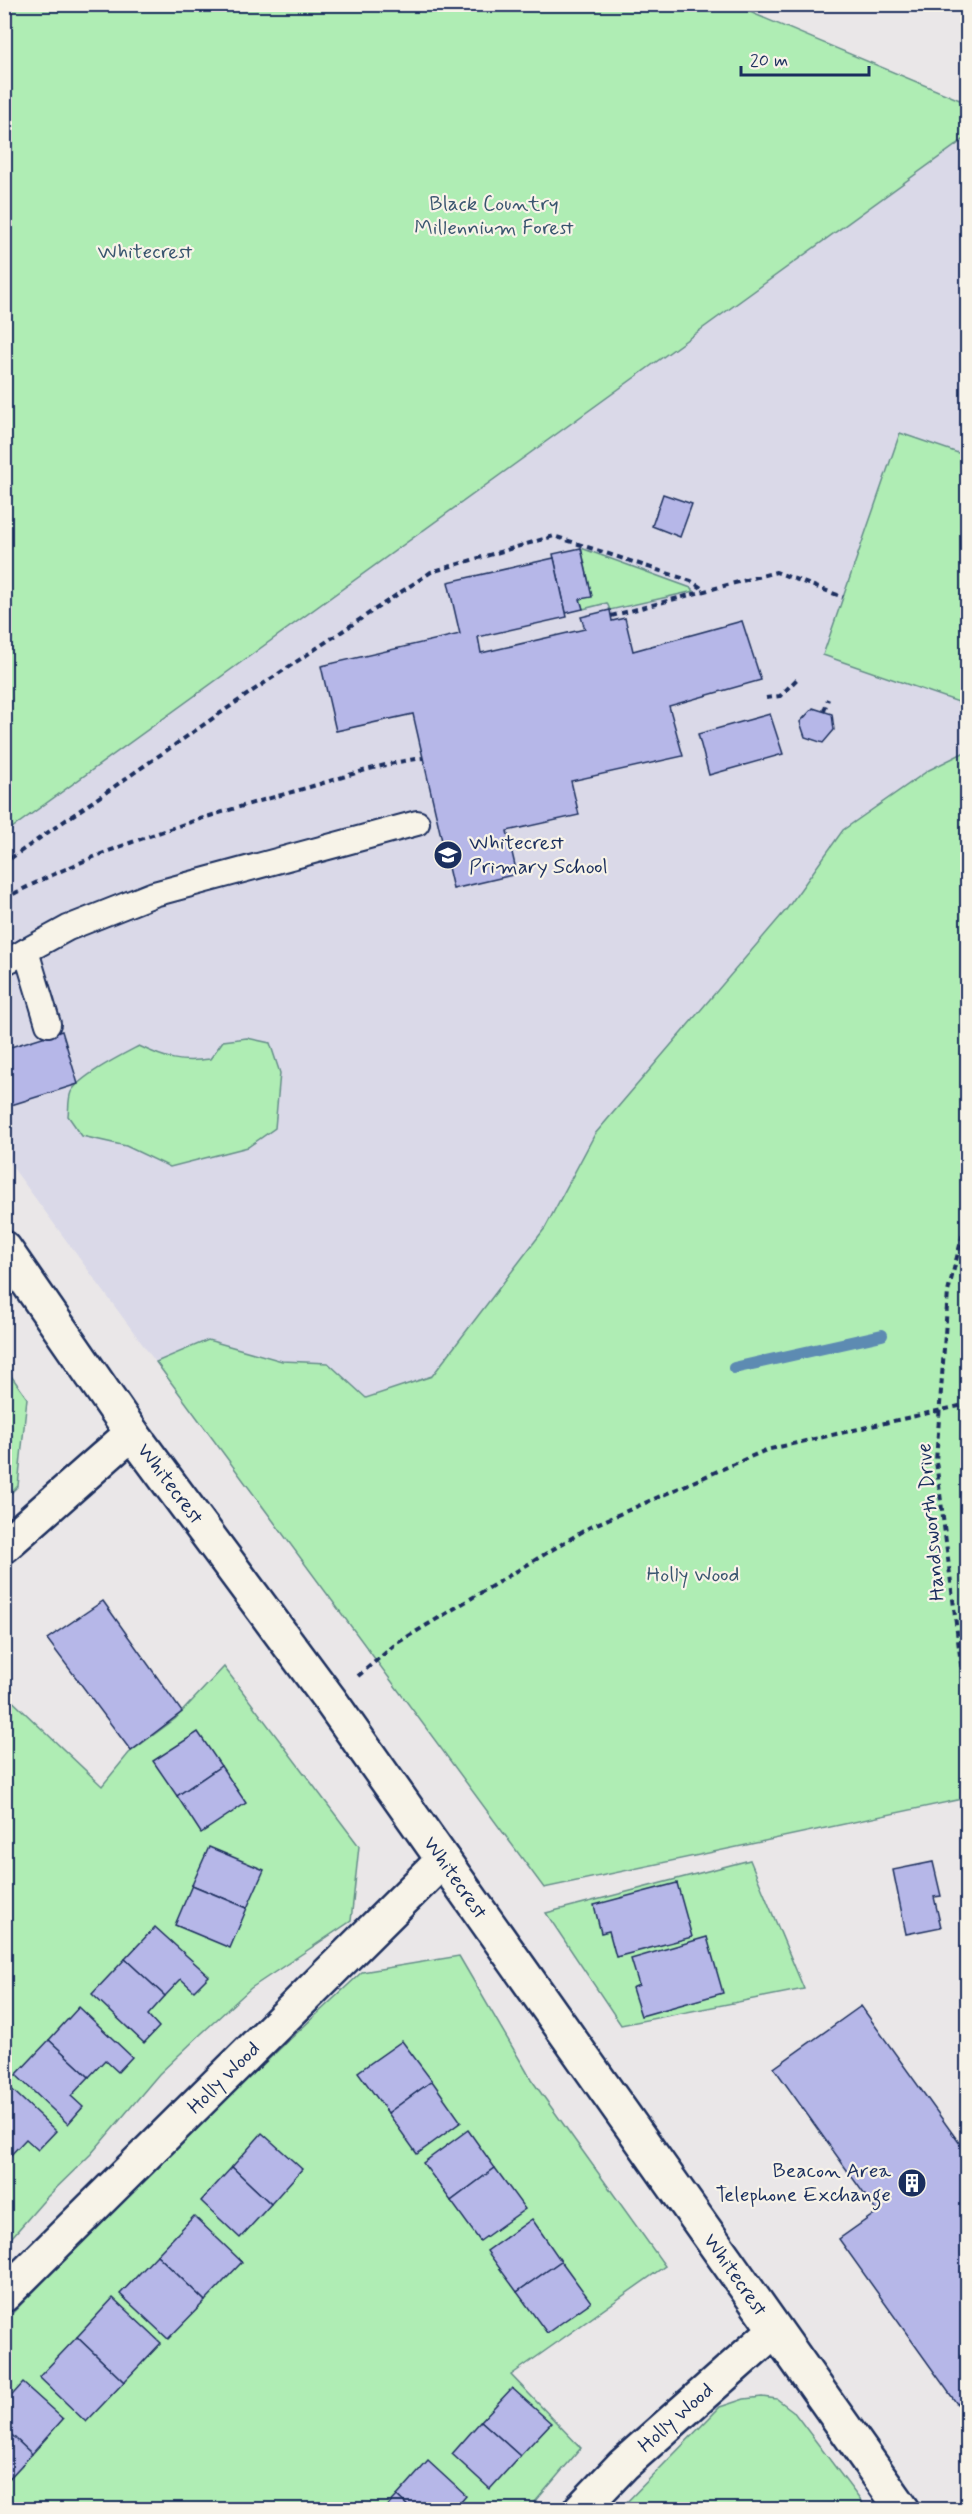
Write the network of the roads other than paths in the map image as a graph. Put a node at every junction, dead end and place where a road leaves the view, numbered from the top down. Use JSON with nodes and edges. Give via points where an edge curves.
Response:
{"nodes":[{"id":1,"x":417,"y":823,"type":"dead end"},
{"id":2,"x":26,"y":951,"type":"junction"},
{"id":3,"x":4,"y":963,"type":"edge"},
{"id":4,"x":48,"y":1024,"type":"dead end"},
{"id":5,"x":4,"y":1248,"type":"edge"},
{"id":6,"x":132,"y":1433,"type":"junction"},
{"id":7,"x":4,"y":1546,"type":"edge"},
{"id":8,"x":443,"y":1860,"type":"junction"},
{"id":9,"x":4,"y":2295,"type":"edge"},
{"id":10,"x":775,"y":2331,"type":"junction"},
{"id":11,"x":580,"y":2510,"type":"edge"},
{"id":12,"x":903,"y":2510,"type":"edge"}],
"edges":[{"from":1,"to":2,"type":"lane","via":[[154,894],[94,916]]},
{"from":2,"to":3,"type":"lane"},
{"from":2,"to":4,"type":"lane"},
{"from":5,"to":6,"type":"street","name":"Whitecrest"},
{"from":6,"to":7,"type":"street"},
{"from":6,"to":8,"type":"street","name":"Whitecrest"},
{"from":8,"to":9,"type":"street","name":"Holly Wood"},
{"from":8,"to":10,"type":"street","name":"Whitecrest"},
{"from":10,"to":11,"type":"street","name":"Holly Wood","via":[[623,2465]]},
{"from":10,"to":12,"type":"street","name":"Whitecrest"}]}
